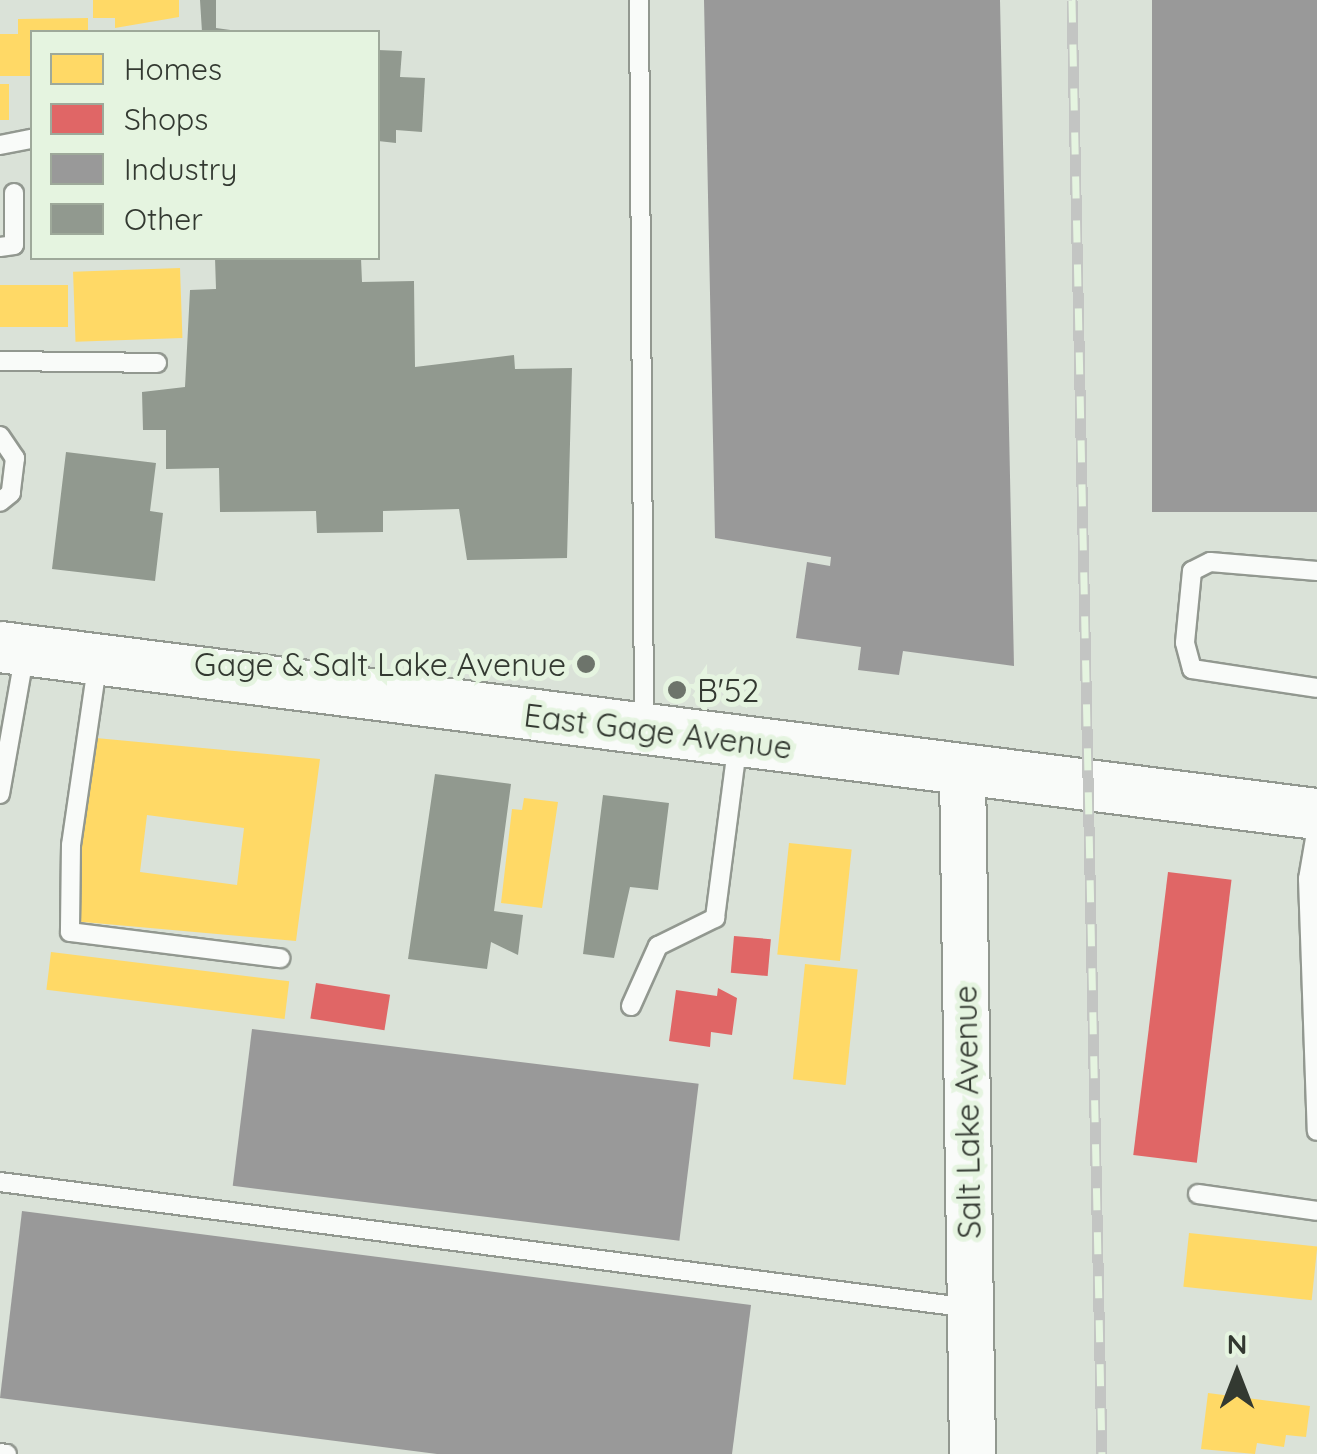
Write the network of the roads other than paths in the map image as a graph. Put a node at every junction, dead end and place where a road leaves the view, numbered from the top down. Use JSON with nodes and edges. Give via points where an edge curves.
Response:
{"nodes":[{"id":1,"x":638,"y":0,"type":"edge"},
{"id":2,"x":30,"y":139,"type":"edge"},
{"id":3,"x":0,"y":146,"type":"edge"},
{"id":4,"x":14,"y":192,"type":"dead end"},
{"id":5,"x":0,"y":247,"type":"edge"},
{"id":6,"x":0,"y":361,"type":"edge"},
{"id":7,"x":157,"y":363,"type":"dead end"},
{"id":8,"x":0,"y":436,"type":"edge"},
{"id":9,"x":0,"y":502,"type":"edge"},
{"id":10,"x":1317,"y":570,"type":"edge"},
{"id":11,"x":12,"y":649,"type":"edge"},
{"id":12,"x":98,"y":660,"type":"junction"},
{"id":13,"x":1317,"y":688,"type":"edge"},
{"id":14,"x":644,"y":729,"type":"junction"},
{"id":15,"x":738,"y":742,"type":"junction"},
{"id":16,"x":962,"y":770,"type":"junction"},
{"id":17,"x":0,"y":794,"type":"edge"},
{"id":18,"x":1317,"y":814,"type":"edge"},
{"id":19,"x":1317,"y":827,"type":"edge"},
{"id":20,"x":280,"y":958,"type":"dead end"},
{"id":21,"x":1313,"y":1005,"type":"edge"},
{"id":22,"x":630,"y":1006,"type":"dead end"},
{"id":23,"x":1317,"y":1131,"type":"edge"},
{"id":24,"x":0,"y":1182,"type":"edge"},
{"id":25,"x":1198,"y":1194,"type":"dead end"},
{"id":26,"x":1317,"y":1212,"type":"edge"},
{"id":27,"x":970,"y":1308,"type":"junction"},
{"id":28,"x":972,"y":1454,"type":"edge"}],
"edges":[{"from":1,"to":14,"type":"lane"},
{"from":2,"to":3,"type":"lane"},
{"from":4,"to":5,"type":"lane","via":[[14,244]]},
{"from":6,"to":7,"type":"lane"},
{"from":8,"to":9,"type":"lane","via":[[15,458],[12,494]]},
{"from":10,"to":13,"type":"lane","via":[[1210,562],[1192,571],[1185,643],[1192,669]]},
{"from":11,"to":12,"type":"main road","name":"East Gage Avenue"},
{"from":11,"to":17,"type":"lane"},
{"from":12,"to":14,"type":"main road","name":"East Gage Avenue"},
{"from":12,"to":20,"type":"lane","via":[[71,845],[70,932]]},
{"from":14,"to":15,"type":"main road","name":"East Gage Avenue"},
{"from":15,"to":16,"type":"main road","name":"East Gage Avenue"},
{"from":15,"to":22,"type":"lane","via":[[715,918],[658,946]]},
{"from":16,"to":18,"type":"main road","name":"East Gage Avenue"},
{"from":16,"to":27,"type":"street","name":"Salt Lake Avenue"},
{"from":19,"to":21,"type":"lane"},
{"from":21,"to":23,"type":"lane"},
{"from":24,"to":27,"type":"lane"},
{"from":25,"to":26,"type":"lane"},
{"from":27,"to":28,"type":"street","name":"Salt Lake Avenue"}]}
